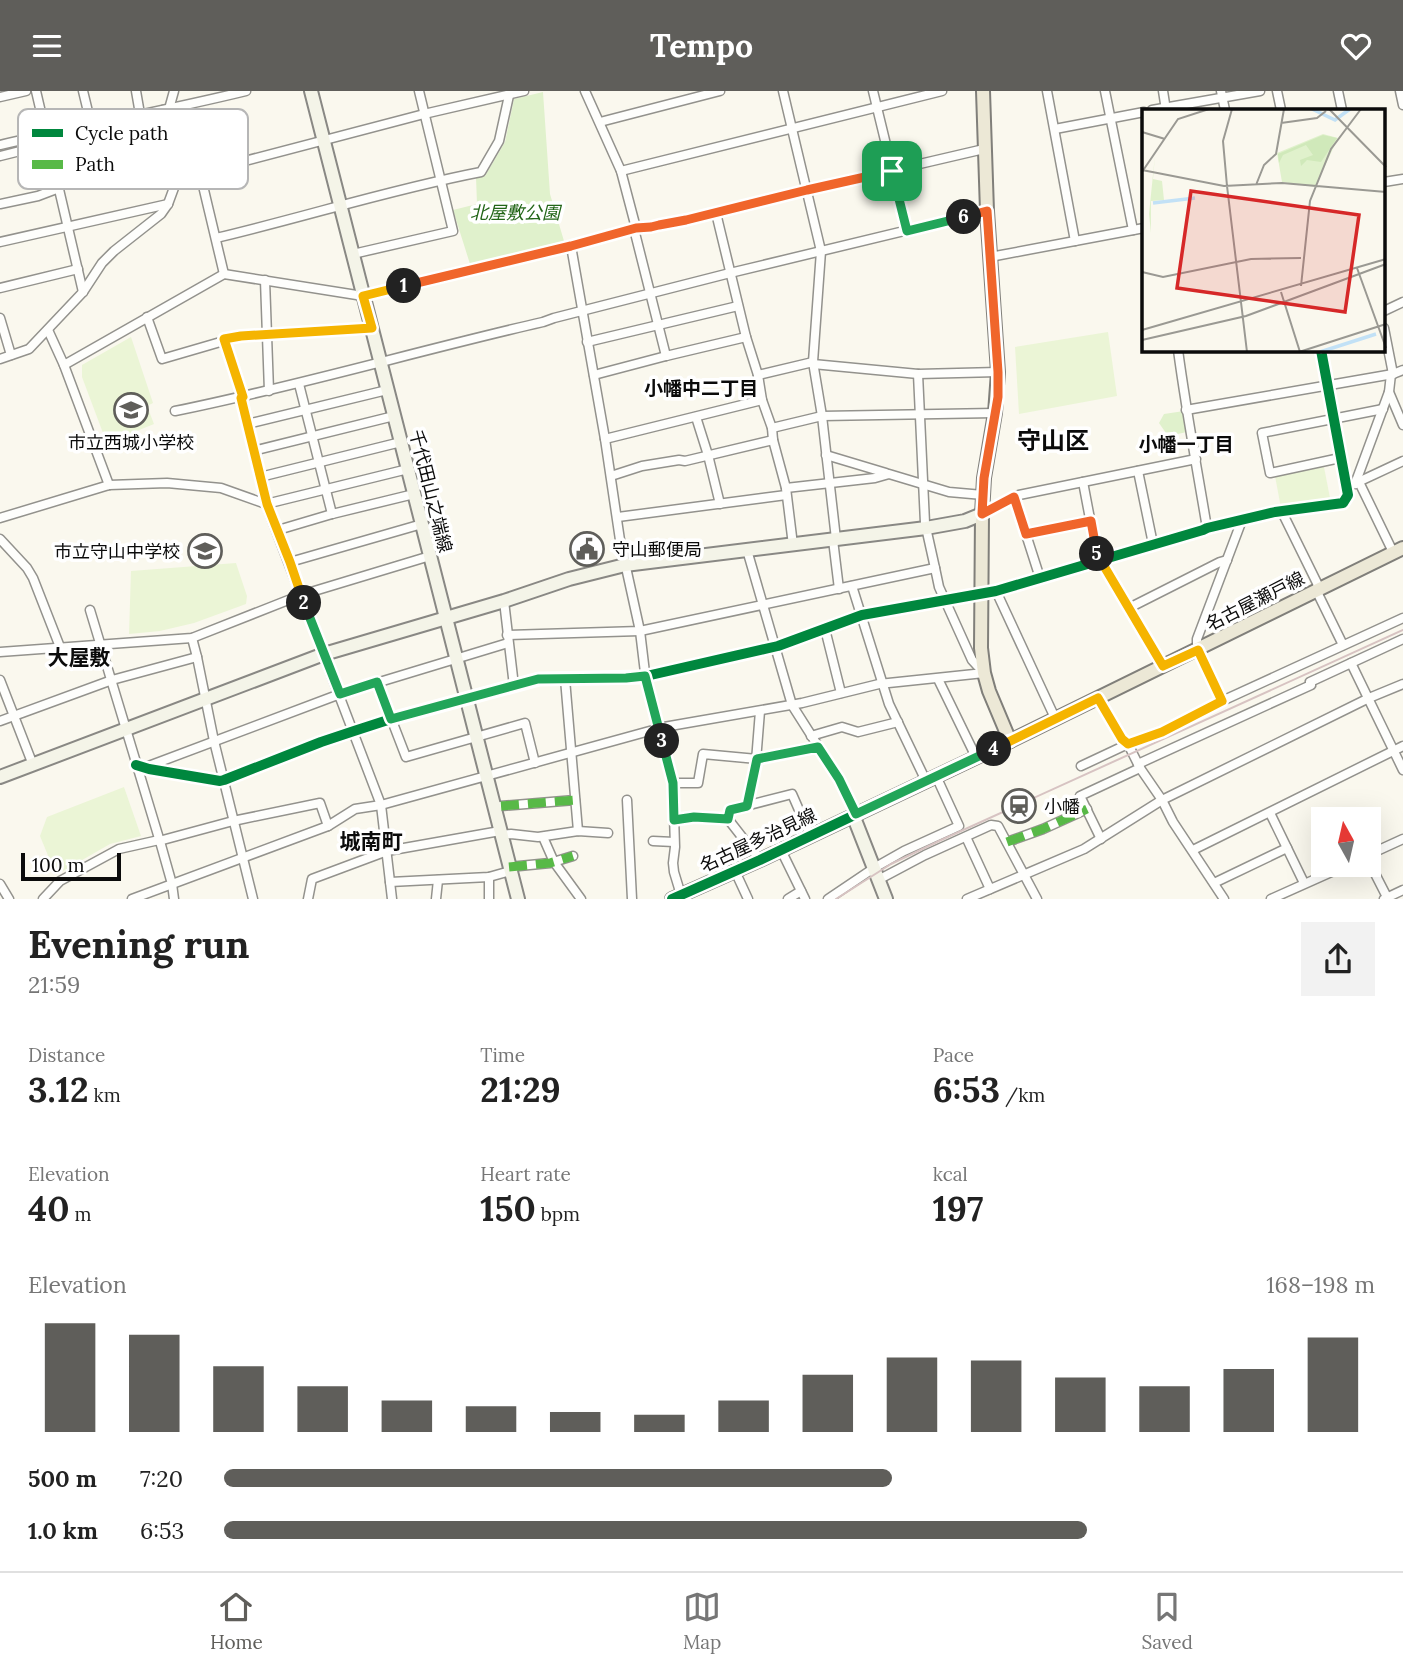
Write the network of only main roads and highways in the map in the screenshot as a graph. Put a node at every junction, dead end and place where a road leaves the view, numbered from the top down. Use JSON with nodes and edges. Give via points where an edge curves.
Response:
{"nodes":[{"id":1,"x":983,"y":91,"type":"edge"},
{"id":2,"x":1398,"y":550,"type":"edge"},
{"id":3,"x":1010,"y":742,"type":"junction"},
{"id":4,"x":675,"y":898,"type":"edge"}],
"edges":[{"from":1,"to":3,"type":"main road","via":[[998,372],[984,478],[981,648],[989,691]]},
{"from":2,"to":3,"type":"main road","name":"名古屋瀬戸線"},
{"from":3,"to":4,"type":"main road","name":"名古屋多治見線"}]}
